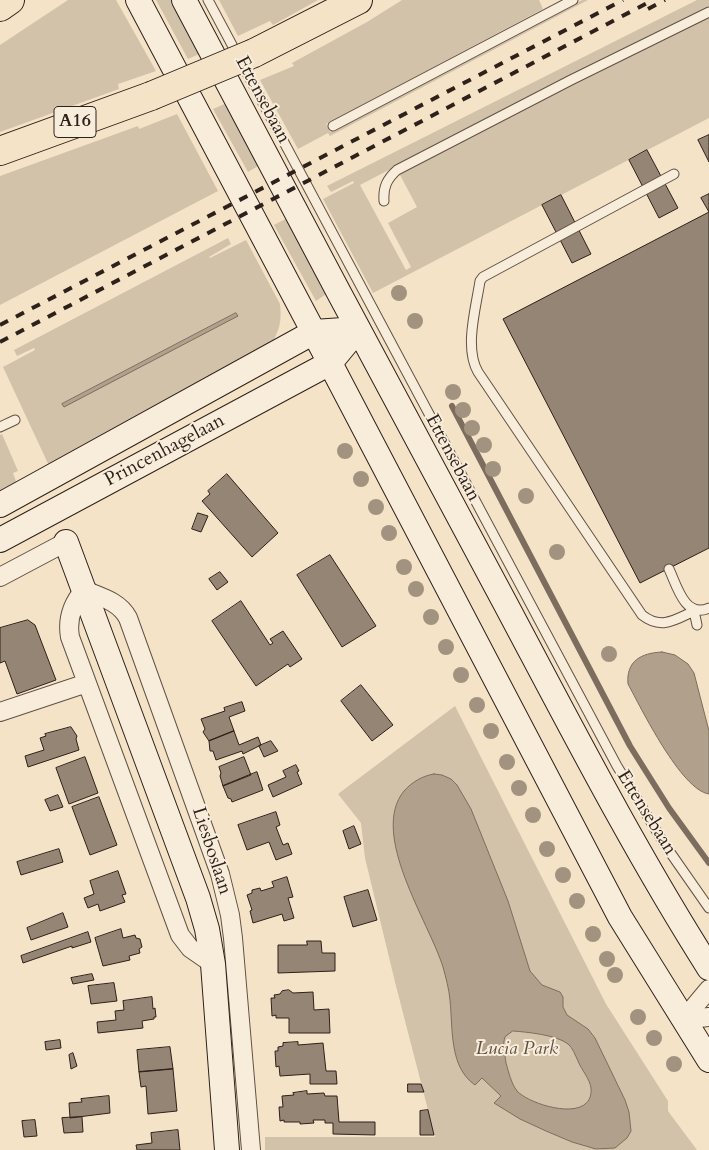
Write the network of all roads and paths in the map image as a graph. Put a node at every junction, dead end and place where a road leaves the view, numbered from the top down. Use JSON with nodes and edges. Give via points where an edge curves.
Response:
{"nodes":[{"id":1,"x":10,"y":0,"type":"edge"},
{"id":2,"x":138,"y":0,"type":"edge"},
{"id":3,"x":184,"y":0,"type":"edge"},
{"id":4,"x":208,"y":0,"type":"edge"},
{"id":5,"x":358,"y":0,"type":"edge"},
{"id":6,"x":566,"y":1,"type":"edge"},
{"id":7,"x":0,"y":7,"type":"edge"},
{"id":8,"x":709,"y":12,"type":"edge"},
{"id":9,"x":333,"y":126,"type":"dead end"},
{"id":10,"x":0,"y":151,"type":"edge"},
{"id":11,"x":674,"y":174,"type":"dead end"},
{"id":12,"x":384,"y":201,"type":"dead end"},
{"id":13,"x":358,"y":330,"type":"junction"},
{"id":14,"x":314,"y":332,"type":"junction"},
{"id":15,"x":330,"y":363,"type":"junction"},
{"id":16,"x":15,"y":420,"type":"dead end"},
{"id":17,"x":0,"y":427,"type":"edge"},
{"id":18,"x":0,"y":505,"type":"edge"},
{"id":19,"x":0,"y":540,"type":"edge"},
{"id":20,"x":66,"y":542,"type":"joint"},
{"id":21,"x":669,"y":569,"type":"dead end"},
{"id":22,"x":0,"y":577,"type":"edge"},
{"id":23,"x":84,"y":590,"type":"junction"},
{"id":24,"x":709,"y":608,"type":"edge"},
{"id":25,"x":694,"y":611,"type":"junction"},
{"id":26,"x":697,"y":625,"type":"dead end"},
{"id":27,"x":87,"y":683,"type":"junction"},
{"id":28,"x":0,"y":712,"type":"edge"},
{"id":29,"x":709,"y":908,"type":"edge"},
{"id":30,"x":213,"y":964,"type":"junction"},
{"id":31,"x":709,"y":968,"type":"edge"},
{"id":32,"x":709,"y":989,"type":"edge"},
{"id":33,"x":709,"y":1017,"type":"edge"},
{"id":34,"x":683,"y":1020,"type":"junction"},
{"id":35,"x":709,"y":1060,"type":"edge"},
{"id":36,"x":227,"y":1150,"type":"edge"},
{"id":37,"x":247,"y":1150,"type":"edge"}],
"edges":[{"from":1,"to":7,"type":"highway"},
{"from":2,"to":14,"type":"main road"},
{"from":3,"to":13,"type":"main road","name":"Ettensebaan"},
{"from":4,"to":29,"type":"lane","name":"Ettensebaan","via":[[617,766],[665,846]]},
{"from":5,"to":10,"type":"highway","number":"A16","bridge":true,"via":[[254,53],[151,96]]},
{"from":6,"to":9,"type":"lane"},
{"from":8,"to":12,"type":"lane","via":[[397,170],[386,183]]},
{"from":11,"to":25,"type":"lane","via":[[482,277],[470,348],[473,365],[642,615],[660,623]]},
{"from":13,"to":14,"type":"main road"},
{"from":13,"to":15,"type":"main road"},
{"from":13,"to":31,"type":"main road","name":"Ettensebaan","via":[[589,760]]},
{"from":14,"to":15,"type":"main road"},
{"from":14,"to":18,"type":"main road","name":"Princenhagelaan"},
{"from":15,"to":19,"type":"main road","name":"Princenhagelaan"},
{"from":15,"to":34,"type":"main road","via":[[620,918]]},
{"from":16,"to":17,"type":"lane"},
{"from":20,"to":22,"type":"street"},
{"from":20,"to":23,"type":"main road","name":"Liesboslaan"},
{"from":21,"to":25,"type":"lane","via":[[687,605]]},
{"from":23,"to":27,"type":"street","via":[[73,607],[68,629]]},
{"from":23,"to":30,"type":"main road","name":"Liesboslaan","via":[[198,898]]},
{"from":23,"to":37,"type":"street","name":"Liesboslaan","via":[[117,605],[128,618],[220,874],[233,938]]},
{"from":24,"to":25,"type":"lane"},
{"from":25,"to":26,"type":"lane"},
{"from":27,"to":28,"type":"street"},
{"from":27,"to":30,"type":"street","via":[[180,935],[190,948]]},
{"from":30,"to":36,"type":"main road","name":"Liesboslaan"},
{"from":32,"to":34,"type":"street"},
{"from":33,"to":34,"type":"street"},
{"from":34,"to":35,"type":"main road"}]}
